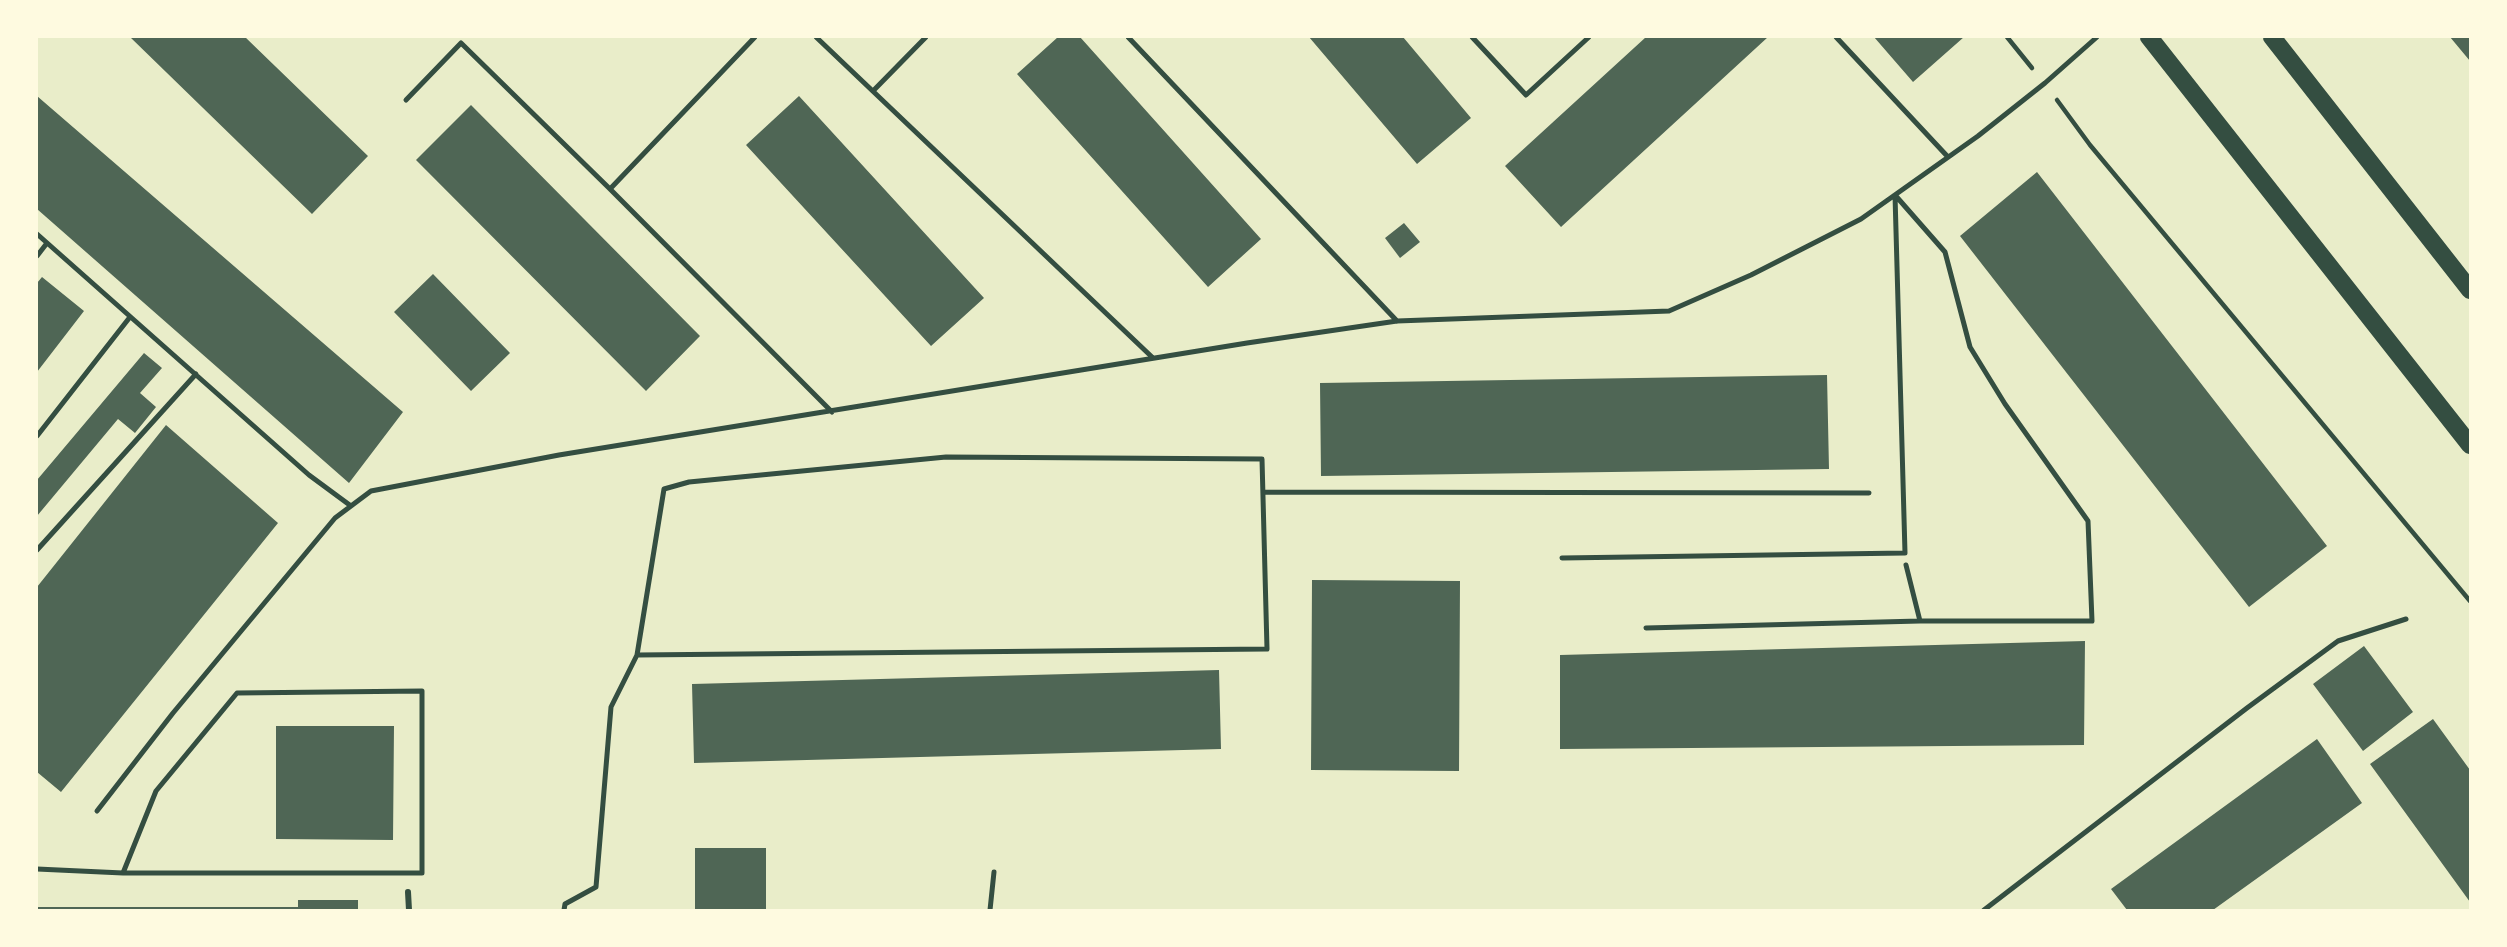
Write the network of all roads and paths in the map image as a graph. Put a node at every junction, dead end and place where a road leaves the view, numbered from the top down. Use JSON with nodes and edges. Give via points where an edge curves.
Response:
{"nodes":[{"id":1,"x":755,"y":37,"type":"edge"},
{"id":2,"x":816,"y":37,"type":"edge"},
{"id":3,"x":926,"y":37,"type":"edge"},
{"id":4,"x":1128,"y":37,"type":"edge"},
{"id":5,"x":1472,"y":37,"type":"edge"},
{"id":6,"x":1589,"y":37,"type":"edge"},
{"id":7,"x":1836,"y":37,"type":"edge"},
{"id":8,"x":2007,"y":37,"type":"edge"},
{"id":9,"x":2097,"y":37,"type":"edge"},
{"id":10,"x":2150,"y":37,"type":"edge"},
{"id":11,"x":2272,"y":37,"type":"edge"},
{"id":12,"x":2045,"y":82,"type":"junction"},
{"id":13,"x":873,"y":91,"type":"junction"},
{"id":14,"x":405,"y":100,"type":"dead end"},
{"id":15,"x":1948,"y":157,"type":"junction"},
{"id":16,"x":610,"y":189,"type":"junction"},
{"id":17,"x":1895,"y":195,"type":"junction"},
{"id":18,"x":37,"y":234,"type":"edge"},
{"id":19,"x":47,"y":243,"type":"junction"},
{"id":20,"x":37,"y":256,"type":"edge"},
{"id":21,"x":2470,"y":290,"type":"edge"},
{"id":22,"x":130,"y":317,"type":"junction"},
{"id":23,"x":1397,"y":321,"type":"junction"},
{"id":24,"x":1153,"y":358,"type":"junction"},
{"id":25,"x":196,"y":374,"type":"junction"},
{"id":26,"x":832,"y":412,"type":"junction"},
{"id":27,"x":37,"y":436,"type":"edge"},
{"id":28,"x":2470,"y":445,"type":"edge"},
{"id":29,"x":1263,"y":492,"type":"junction"},
{"id":30,"x":1869,"y":493,"type":"dead end"},
{"id":31,"x":351,"y":506,"type":"junction"},
{"id":32,"x":37,"y":550,"type":"edge"},
{"id":33,"x":1562,"y":558,"type":"dead end"},
{"id":34,"x":1906,"y":565,"type":"dead end"},
{"id":35,"x":2470,"y":601,"type":"edge"},
{"id":36,"x":2406,"y":619,"type":"dead end"},
{"id":37,"x":1920,"y":621,"type":"junction"},
{"id":38,"x":1646,"y":628,"type":"dead end"},
{"id":39,"x":637,"y":654,"type":"junction"},
{"id":40,"x":97,"y":811,"type":"dead end"},
{"id":41,"x":37,"y":869,"type":"edge"},
{"id":42,"x":993,"y":872,"type":"dead end"},
{"id":43,"x":123,"y":873,"type":"junction"},
{"id":44,"x":408,"y":891,"type":"dead end"},
{"id":45,"x":409,"y":910,"type":"edge"},
{"id":46,"x":564,"y":910,"type":"edge"},
{"id":47,"x":990,"y":910,"type":"edge"},
{"id":48,"x":1984,"y":910,"type":"edge"}],
"edges":[{"from":1,"to":16,"type":"lane"},
{"from":2,"to":13,"type":"lane"},
{"from":3,"to":13,"type":"lane"},
{"from":4,"to":23,"type":"lane"},
{"from":5,"to":6,"type":"lane","via":[[1527,95]]},
{"from":7,"to":15,"type":"lane"},
{"from":8,"to":12,"type":"path"},
{"from":9,"to":12,"type":"lane"},
{"from":10,"to":28,"type":"main road"},
{"from":11,"to":21,"type":"main road"},
{"from":12,"to":15,"type":"lane"},
{"from":12,"to":35,"type":"path","via":[[2090,145]]},
{"from":13,"to":24,"type":"lane"},
{"from":14,"to":16,"type":"lane","via":[[461,43]]},
{"from":15,"to":17,"type":"lane"},
{"from":16,"to":26,"type":"lane"},
{"from":17,"to":23,"type":"lane","via":[[1861,219],[1669,311]]},
{"from":17,"to":33,"type":"lane","via":[[1905,553]]},
{"from":17,"to":37,"type":"lane","via":[[1945,253],[1970,347],[2088,521],[2092,621]]},
{"from":18,"to":19,"type":"lane"},
{"from":19,"to":20,"type":"lane"},
{"from":19,"to":22,"type":"lane"},
{"from":22,"to":25,"type":"lane"},
{"from":22,"to":27,"type":"lane"},
{"from":23,"to":24,"type":"lane"},
{"from":24,"to":26,"type":"lane"},
{"from":25,"to":31,"type":"lane","via":[[309,475]]},
{"from":25,"to":32,"type":"lane"},
{"from":26,"to":31,"type":"lane","via":[[384,488],[371,491]]},
{"from":29,"to":30,"type":"lane"},
{"from":29,"to":39,"type":"lane","via":[[1267,649]]},
{"from":29,"to":39,"type":"lane","via":[[1262,459],[946,457],[689,482],[664,489]]},
{"from":31,"to":40,"type":"lane","via":[[335,517]]},
{"from":34,"to":37,"type":"lane"},
{"from":36,"to":48,"type":"lane","via":[[2338,641]]},
{"from":37,"to":38,"type":"lane"},
{"from":39,"to":46,"type":"lane","via":[[611,707],[596,887],[565,904]]},
{"from":41,"to":43,"type":"lane"},
{"from":42,"to":47,"type":"lane"},
{"from":43,"to":43,"type":"lane","via":[[422,873],[422,691],[237,693],[156,791]]},
{"from":44,"to":45,"type":"street"}]}
